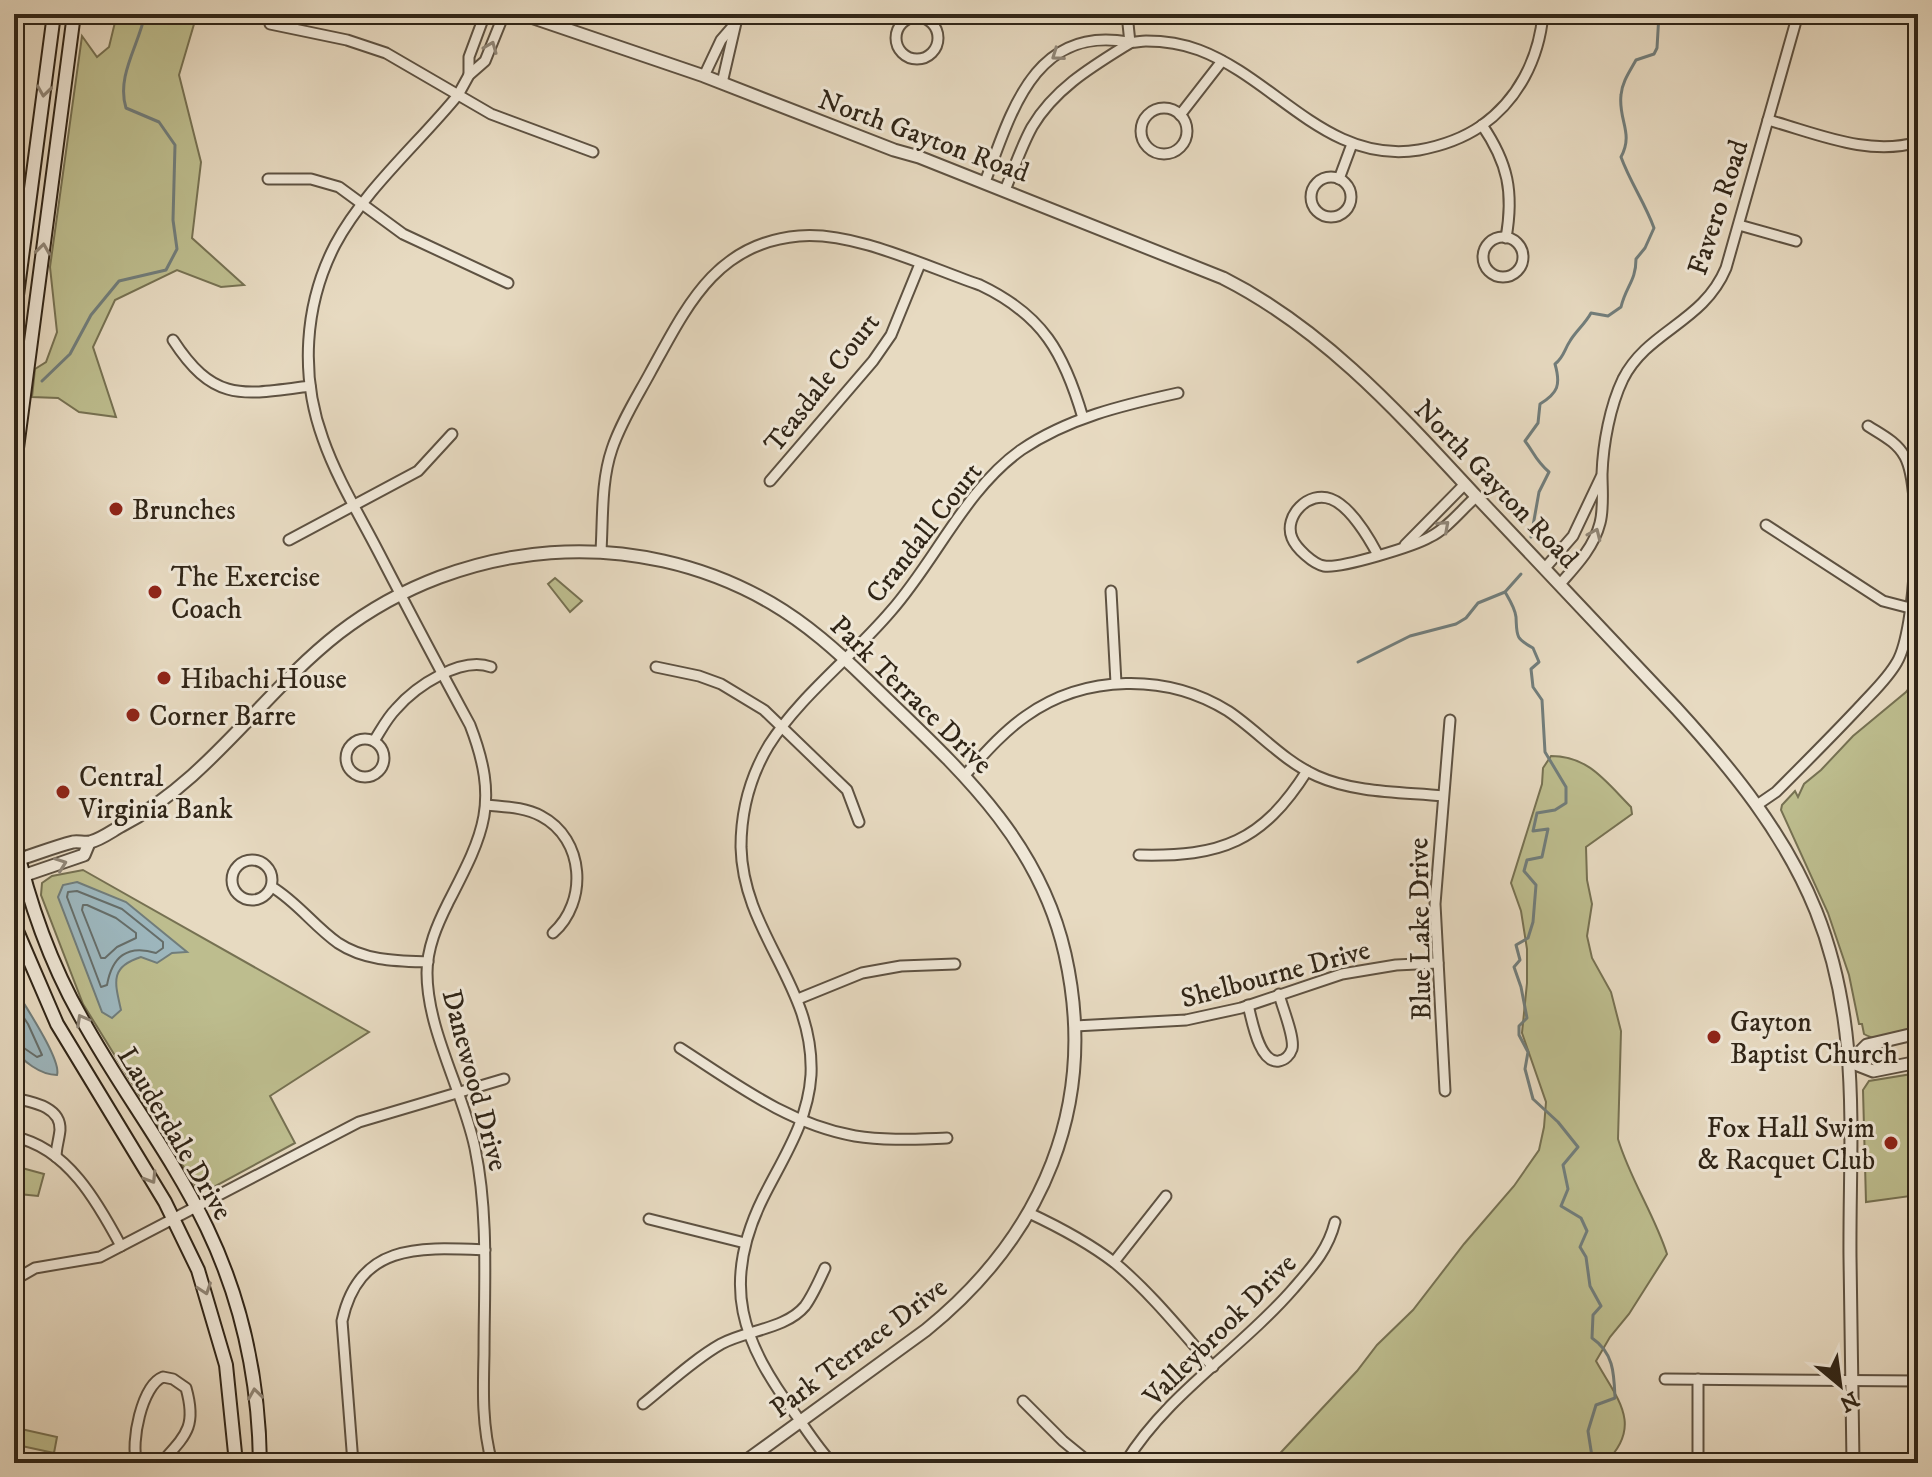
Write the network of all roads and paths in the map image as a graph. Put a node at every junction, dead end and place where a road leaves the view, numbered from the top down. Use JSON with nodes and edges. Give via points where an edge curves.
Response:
{"nodes":[{"id":1,"x":54,"y":14,"type":"edge"},
{"id":2,"x":74,"y":14,"type":"edge"},
{"id":3,"x":485,"y":14,"type":"edge"},
{"id":4,"x":504,"y":14,"type":"edge"},
{"id":5,"x":522,"y":14,"type":"edge"},
{"id":6,"x":738,"y":14,"type":"edge"},
{"id":7,"x":1127,"y":14,"type":"edge"},
{"id":8,"x":1543,"y":14,"type":"edge"},
{"id":9,"x":1798,"y":14,"type":"edge"},
{"id":10,"x":928,"y":16,"type":"edge"},
{"id":11,"x":270,"y":24,"type":"dead end"},
{"id":12,"x":734,"y":25,"type":"junction"},
{"id":13,"x":1130,"y":43,"type":"junction"},
{"id":14,"x":1222,"y":61,"type":"junction"},
{"id":15,"x":469,"y":75,"type":"junction"},
{"id":16,"x":704,"y":76,"type":"junction"},
{"id":17,"x":722,"y":83,"type":"junction"},
{"id":18,"x":458,"y":95,"type":"junction"},
{"id":19,"x":1180,"y":115,"type":"junction"},
{"id":20,"x":1768,"y":120,"type":"junction"},
{"id":21,"x":1482,"y":125,"type":"junction"},
{"id":22,"x":1918,"y":142,"type":"edge"},
{"id":23,"x":1352,"y":144,"type":"junction"},
{"id":24,"x":593,"y":152,"type":"dead end"},
{"id":25,"x":268,"y":179,"type":"dead end"},
{"id":26,"x":1339,"y":179,"type":"junction"},
{"id":27,"x":985,"y":182,"type":"junction"},
{"id":28,"x":1005,"y":190,"type":"junction"},
{"id":29,"x":363,"y":204,"type":"junction"},
{"id":30,"x":1739,"y":225,"type":"junction"},
{"id":31,"x":1506,"y":238,"type":"junction"},
{"id":32,"x":1796,"y":241,"type":"dead end"},
{"id":33,"x":920,"y":264,"type":"junction"},
{"id":34,"x":508,"y":283,"type":"dead end"},
{"id":35,"x":14,"y":318,"type":"edge"},
{"id":36,"x":173,"y":340,"type":"dead end"},
{"id":37,"x":310,"y":386,"type":"junction"},
{"id":38,"x":1178,"y":393,"type":"dead end"},
{"id":39,"x":18,"y":409,"type":"edge"},
{"id":40,"x":1083,"y":418,"type":"junction"},
{"id":41,"x":1868,"y":426,"type":"dead end"},
{"id":42,"x":452,"y":434,"type":"dead end"},
{"id":43,"x":14,"y":471,"type":"edge"},
{"id":44,"x":1602,"y":474,"type":"junction"},
{"id":45,"x":770,"y":481,"type":"dead end"},
{"id":46,"x":1465,"y":484,"type":"junction"},
{"id":47,"x":1477,"y":496,"type":"junction"},
{"id":48,"x":355,"y":506,"type":"junction"},
{"id":49,"x":1766,"y":525,"type":"dead end"},
{"id":50,"x":289,"y":540,"type":"dead end"},
{"id":51,"x":1405,"y":545,"type":"junction"},
{"id":52,"x":601,"y":551,"type":"junction"},
{"id":53,"x":1378,"y":555,"type":"junction"},
{"id":54,"x":1545,"y":568,"type":"junction"},
{"id":55,"x":1560,"y":584,"type":"junction"},
{"id":56,"x":1111,"y":591,"type":"dead end"},
{"id":57,"x":400,"y":594,"type":"junction"},
{"id":58,"x":1910,"y":608,"type":"junction"},
{"id":59,"x":846,"y":660,"type":"junction"},
{"id":60,"x":491,"y":667,"type":"dead end"},
{"id":61,"x":656,"y":667,"type":"dead end"},
{"id":62,"x":443,"y":675,"type":"junction"},
{"id":63,"x":1116,"y":683,"type":"junction"},
{"id":64,"x":1450,"y":720,"type":"dead end"},
{"id":65,"x":782,"y":727,"type":"junction"},
{"id":66,"x":374,"y":741,"type":"junction"},
{"id":67,"x":1307,"y":771,"type":"junction"},
{"id":68,"x":965,"y":775,"type":"junction"},
{"id":69,"x":1443,"y":796,"type":"junction"},
{"id":70,"x":487,"y":805,"type":"junction"},
{"id":71,"x":1757,"y":805,"type":"junction"},
{"id":72,"x":859,"y":822,"type":"dead end"},
{"id":73,"x":14,"y":837,"type":"edge"},
{"id":74,"x":89,"y":843,"type":"junction"},
{"id":75,"x":1139,"y":855,"type":"dead end"},
{"id":76,"x":17,"y":860,"type":"edge"},
{"id":77,"x":19,"y":877,"type":"edge"},
{"id":78,"x":272,"y":887,"type":"junction"},
{"id":79,"x":14,"y":924,"type":"edge"},
{"id":80,"x":553,"y":933,"type":"dead end"},
{"id":81,"x":428,"y":962,"type":"junction"},
{"id":82,"x":1438,"y":963,"type":"junction"},
{"id":83,"x":955,"y":964,"type":"dead end"},
{"id":84,"x":1279,"y":994,"type":"junction"},
{"id":85,"x":798,"y":999,"type":"junction"},
{"id":86,"x":1248,"y":1005,"type":"junction"},
{"id":87,"x":1075,"y":1026,"type":"junction"},
{"id":88,"x":1918,"y":1033,"type":"edge"},
{"id":89,"x":680,"y":1048,"type":"dead end"},
{"id":90,"x":1850,"y":1062,"type":"junction"},
{"id":91,"x":1918,"y":1062,"type":"edge"},
{"id":92,"x":504,"y":1079,"type":"dead end"},
{"id":93,"x":1445,"y":1091,"type":"dead end"},
{"id":94,"x":459,"y":1092,"type":"junction"},
{"id":95,"x":14,"y":1098,"type":"edge"},
{"id":96,"x":802,"y":1120,"type":"junction"},
{"id":97,"x":14,"y":1137,"type":"edge"},
{"id":98,"x":947,"y":1138,"type":"dead end"},
{"id":99,"x":56,"y":1157,"type":"junction"},
{"id":100,"x":1166,"y":1196,"type":"dead end"},
{"id":101,"x":196,"y":1206,"type":"junction"},
{"id":102,"x":1029,"y":1213,"type":"junction"},
{"id":103,"x":174,"y":1218,"type":"junction"},
{"id":104,"x":649,"y":1219,"type":"dead end"},
{"id":105,"x":1335,"y":1222,"type":"dead end"},
{"id":106,"x":745,"y":1243,"type":"junction"},
{"id":107,"x":121,"y":1246,"type":"junction"},
{"id":108,"x":485,"y":1250,"type":"junction"},
{"id":109,"x":1114,"y":1262,"type":"junction"},
{"id":110,"x":825,"y":1268,"type":"dead end"},
{"id":111,"x":14,"y":1280,"type":"edge"},
{"id":112,"x":749,"y":1332,"type":"junction"},
{"id":113,"x":1213,"y":1367,"type":"junction"},
{"id":114,"x":1852,"y":1378,"type":"junction"},
{"id":115,"x":1665,"y":1379,"type":"dead end"},
{"id":116,"x":1698,"y":1379,"type":"junction"},
{"id":117,"x":1918,"y":1381,"type":"edge"},
{"id":118,"x":1023,"y":1401,"type":"dead end"},
{"id":119,"x":643,"y":1404,"type":"dead end"},
{"id":120,"x":800,"y":1422,"type":"junction"},
{"id":121,"x":137,"y":1463,"type":"edge"},
{"id":122,"x":161,"y":1463,"type":"edge"},
{"id":123,"x":236,"y":1463,"type":"edge"},
{"id":124,"x":260,"y":1463,"type":"edge"},
{"id":125,"x":353,"y":1463,"type":"edge"},
{"id":126,"x":492,"y":1463,"type":"edge"},
{"id":127,"x":743,"y":1463,"type":"edge"},
{"id":128,"x":832,"y":1463,"type":"edge"},
{"id":129,"x":1090,"y":1463,"type":"edge"},
{"id":130,"x":1125,"y":1463,"type":"edge"},
{"id":131,"x":1698,"y":1463,"type":"edge"},
{"id":132,"x":1853,"y":1463,"type":"edge"}],
"edges":[{"from":1,"to":35,"type":"main road","one_way":true},
{"from":39,"to":2,"type":"main road","one_way":true},
{"from":3,"to":15,"type":"street","via":[[469,57]]},
{"from":15,"to":4,"type":"street","one_way":true,"via":[[485,61]]},
{"from":5,"to":16,"type":"street","name":"North Gayton Road"},
{"from":6,"to":12,"type":"street"},
{"from":7,"to":13,"type":"street"},
{"from":8,"to":21,"type":"street","via":[[1540,40],[1525,78]]},
{"from":9,"to":20,"type":"street","name":"Favero Road"},
{"from":10,"to":10,"type":"street","via":[[909,18],[899,26],[897,43],[908,57],[926,57],[935,49],[938,32]]},
{"from":11,"to":18,"type":"street","via":[[386,53]]},
{"from":12,"to":16,"type":"street"},
{"from":12,"to":17,"type":"street"},
{"from":13,"to":14,"type":"street","via":[[1177,44]]},
{"from":13,"to":27,"type":"street","one_way":true,"via":[[1089,40],[1040,68],[1021,93]]},
{"from":13,"to":28,"type":"street","via":[[1086,70],[1051,101],[1027,138]]},
{"from":14,"to":19,"type":"street"},
{"from":14,"to":23,"type":"street","via":[[1321,129]]},
{"from":15,"to":18,"type":"street","name":"Danewood Drive"},
{"from":16,"to":17,"type":"street","name":"North Gayton Road"},
{"from":17,"to":27,"type":"street","name":"North Gayton Road"},
{"from":18,"to":24,"type":"street","via":[[491,114]]},
{"from":18,"to":29,"type":"street","name":"Danewood Drive"},
{"from":19,"to":19,"type":"street","via":[[1164,108],[1148,115],[1141,131],[1147,147],[1163,154],[1180,147],[1186,131]]},
{"from":20,"to":22,"type":"street","via":[[1858,145]]},
{"from":20,"to":30,"type":"street","name":"Favero Road"},
{"from":21,"to":23,"type":"street","via":[[1456,140],[1412,151]]},
{"from":21,"to":31,"type":"street","via":[[1507,177],[1511,210]]},
{"from":23,"to":26,"type":"street"},
{"from":25,"to":29,"type":"street","via":[[327,181]]},
{"from":26,"to":26,"type":"street","via":[[1327,178],[1314,187],[1313,204],[1324,216],[1341,215],[1351,202],[1347,185]]},
{"from":27,"to":28,"type":"street","name":"North Gayton Road"},
{"from":28,"to":46,"type":"street","name":"North Gayton Road","via":[[1265,300],[1339,356]]},
{"from":29,"to":34,"type":"street","via":[[403,234]]},
{"from":29,"to":37,"type":"street","name":"Danewood Drive","via":[[334,247],[317,292],[308,346]]},
{"from":30,"to":32,"type":"street"},
{"from":30,"to":44,"type":"street","name":"Favero Road","via":[[1726,268],[1710,296],[1647,347],[1624,378]]},
{"from":31,"to":31,"type":"street","via":[[1490,242],[1484,251],[1486,268],[1500,277],[1516,273],[1523,258],[1516,242]]},
{"from":33,"to":40,"type":"street","via":[[1000,294],[1032,318],[1065,363]]},
{"from":33,"to":45,"type":"street","name":"Teasdale Court","via":[[891,335]]},
{"from":33,"to":52,"type":"street","via":[[839,238],[799,236],[764,243],[716,271],[686,308],[620,428],[607,470]]},
{"from":36,"to":37,"type":"street","via":[[195,370],[233,391]]},
{"from":37,"to":48,"type":"street","name":"Danewood Drive","via":[[323,442]]},
{"from":38,"to":40,"type":"street","name":"Crandall Court"},
{"from":39,"to":43,"type":"main road"},
{"from":40,"to":59,"type":"street","name":"Crandall Court","via":[[1039,438],[991,476],[916,581]]},
{"from":41,"to":58,"type":"street","via":[[1891,440],[1909,466],[1915,499]]},
{"from":42,"to":48,"type":"street","via":[[418,471]]},
{"from":44,"to":54,"type":"street","name":"Favero Road","via":[[1573,536]]},
{"from":55,"to":44,"type":"street","name":"Favero Road","one_way":true,"via":[[1597,532]]},
{"from":46,"to":47,"type":"street","name":"North Gayton Road"},
{"from":46,"to":51,"type":"street"},
{"from":51,"to":47,"type":"street","one_way":true,"via":[[1435,534]]},
{"from":47,"to":54,"type":"street","name":"North Gayton Road"},
{"from":48,"to":50,"type":"street"},
{"from":48,"to":57,"type":"street","name":"Danewood Drive"},
{"from":49,"to":58,"type":"street","via":[[1883,601]]},
{"from":51,"to":53,"type":"street"},
{"from":52,"to":57,"type":"street","name":"Park Terrace Drive","via":[[491,560]]},
{"from":52,"to":59,"type":"street","name":"Park Terrace Drive","via":[[667,561],[736,585],[800,622]]},
{"from":53,"to":53,"type":"street","via":[[1320,565],[1296,544],[1291,521],[1311,499],[1329,498],[1366,532]]},
{"from":54,"to":55,"type":"street","name":"North Gayton Road"},
{"from":55,"to":71,"type":"street","name":"North Gayton Road","via":[[1704,739]]},
{"from":56,"to":63,"type":"street"},
{"from":57,"to":62,"type":"street","name":"Danewood Drive"},
{"from":57,"to":74,"type":"street","name":"Park Terrace Drive","via":[[334,637],[177,790]]},
{"from":58,"to":71,"type":"street","via":[[1905,646],[1889,675],[1776,792]]},
{"from":59,"to":65,"type":"street","name":"Crandall Court"},
{"from":59,"to":68,"type":"street","name":"Park Terrace Drive"},
{"from":60,"to":62,"type":"street","via":[[469,663]]},
{"from":61,"to":65,"type":"street","via":[[721,684]]},
{"from":62,"to":66,"type":"street","via":[[403,702]]},
{"from":62,"to":70,"type":"street","name":"Danewood Drive","via":[[479,750]]},
{"from":63,"to":67,"type":"street","via":[[1160,685],[1204,698]]},
{"from":63,"to":68,"type":"street","via":[[1064,695],[1032,712]]},
{"from":64,"to":69,"type":"street","name":"Blue Lake Drive"},
{"from":65,"to":72,"type":"street","via":[[847,790]]},
{"from":65,"to":85,"type":"street","name":"Crandall Court","via":[[753,777],[741,847],[755,916]]},
{"from":66,"to":66,"type":"street","via":[[358,739],[349,746],[346,761],[355,774],[371,776],[380,769],[384,754]]},
{"from":67,"to":69,"type":"street","via":[[1354,787]]},
{"from":67,"to":75,"type":"street","via":[[1276,813],[1239,840],[1189,854]]},
{"from":68,"to":87,"type":"street","name":"Park Terrace Drive","via":[[1005,822],[1038,877],[1064,950]]},
{"from":69,"to":82,"type":"street","name":"Blue Lake Drive","via":[[1435,904]]},
{"from":70,"to":80,"type":"street","via":[[541,816],[570,847],[578,883],[566,922]]},
{"from":70,"to":81,"type":"street","name":"Danewood Drive","via":[[480,837],[436,929]]},
{"from":71,"to":90,"type":"street","name":"North Gayton Road","via":[[1816,911],[1836,967]]},
{"from":73,"to":76,"type":"main road","name":"Lauderdale Drive"},
{"from":74,"to":76,"type":"street","name":"Park Terrace Drive","via":[[77,840]]},
{"from":77,"to":74,"type":"street","name":"Park Terrace Drive","one_way":true,"via":[[84,855]]},
{"from":76,"to":77,"type":"main road","name":"Lauderdale Drive"},
{"from":101,"to":77,"type":"main road","name":"Lauderdale Drive","one_way":true,"via":[[76,1009]]},
{"from":78,"to":78,"type":"street","via":[[269,868],[257,860],[234,871],[232,884],[244,899],[257,900]]},
{"from":78,"to":81,"type":"street","via":[[353,951]]},
{"from":79,"to":103,"type":"main road","name":"Lauderdale Drive","one_way":true,"via":[[57,1024]]},
{"from":81,"to":94,"type":"street","name":"Danewood Drive","via":[[431,1011]]},
{"from":82,"to":84,"type":"street","name":"Shelbourne Drive","via":[[1366,969]]},
{"from":82,"to":93,"type":"street","name":"Blue Lake Drive"},
{"from":83,"to":85,"type":"street","via":[[874,971]]},
{"from":84,"to":86,"type":"street","name":"Shelbourne Drive"},
{"from":84,"to":86,"type":"street","via":[[1292,1046],[1281,1061],[1264,1054]]},
{"from":85,"to":96,"type":"street","name":"Crandall Court","via":[[811,1073]]},
{"from":86,"to":87,"type":"street","name":"Shelbourne Drive","via":[[1186,1020]]},
{"from":87,"to":102,"type":"street","name":"Park Terrace Drive","via":[[1061,1135]]},
{"from":88,"to":90,"type":"street","via":[[1867,1045]]},
{"from":89,"to":96,"type":"street","via":[[749,1094]]},
{"from":90,"to":91,"type":"street","via":[[1873,1071]]},
{"from":90,"to":114,"type":"street","name":"North Gayton Road"},
{"from":92,"to":94,"type":"street"},
{"from":94,"to":101,"type":"street","via":[[359,1122]]},
{"from":94,"to":108,"type":"street","name":"Danewood Drive","via":[[482,1190]]},
{"from":95,"to":99,"type":"street","via":[[41,1105],[56,1116]]},
{"from":96,"to":98,"type":"street","via":[[854,1136]]},
{"from":96,"to":106,"type":"street","name":"Crandall Court"},
{"from":97,"to":99,"type":"street"},
{"from":99,"to":107,"type":"street","via":[[97,1201]]},
{"from":100,"to":109,"type":"street"},
{"from":101,"to":103,"type":"street"},
{"from":124,"to":101,"type":"main road","name":"Lauderdale Drive","one_way":true,"via":[[257,1402],[242,1325]]},
{"from":102,"to":109,"type":"street"},
{"from":102,"to":120,"type":"street","name":"Park Terrace Drive","via":[[995,1264],[953,1309]]},
{"from":103,"to":107,"type":"street"},
{"from":103,"to":123,"type":"main road","name":"Lauderdale Drive","one_way":true,"via":[[219,1335],[232,1398]]},
{"from":104,"to":106,"type":"street"},
{"from":105,"to":113,"type":"street","name":"Valleybrook Drive","via":[[1321,1257]]},
{"from":106,"to":112,"type":"street","name":"Crandall Court","via":[[741,1302]]},
{"from":107,"to":111,"type":"street","via":[[100,1257],[35,1268]]},
{"from":108,"to":125,"type":"street","via":[[401,1252],[375,1264],[358,1281],[342,1321]]},
{"from":108,"to":126,"type":"street","name":"Danewood Drive","via":[[483,1413]]},
{"from":109,"to":113,"type":"street"},
{"from":110,"to":112,"type":"street","via":[[797,1314]]},
{"from":112,"to":119,"type":"street","via":[[707,1354]]},
{"from":112,"to":120,"type":"street","name":"Crandall Court","via":[[759,1361]]},
{"from":113,"to":130,"type":"street","name":"Valleybrook Drive","via":[[1157,1420]]},
{"from":114,"to":116,"type":"street"},
{"from":114,"to":117,"type":"street"},
{"from":114,"to":132,"type":"street","name":"North Gayton Road"},
{"from":115,"to":116,"type":"street"},
{"from":116,"to":131,"type":"street"},
{"from":118,"to":129,"type":"street"},
{"from":120,"to":127,"type":"street","name":"Park Terrace Drive"},
{"from":120,"to":128,"type":"street","name":"Crandall Court"},
{"from":121,"to":122,"type":"street","via":[[133,1445],[150,1386],[163,1377],[186,1388],[192,1415],[183,1439]]}]}
